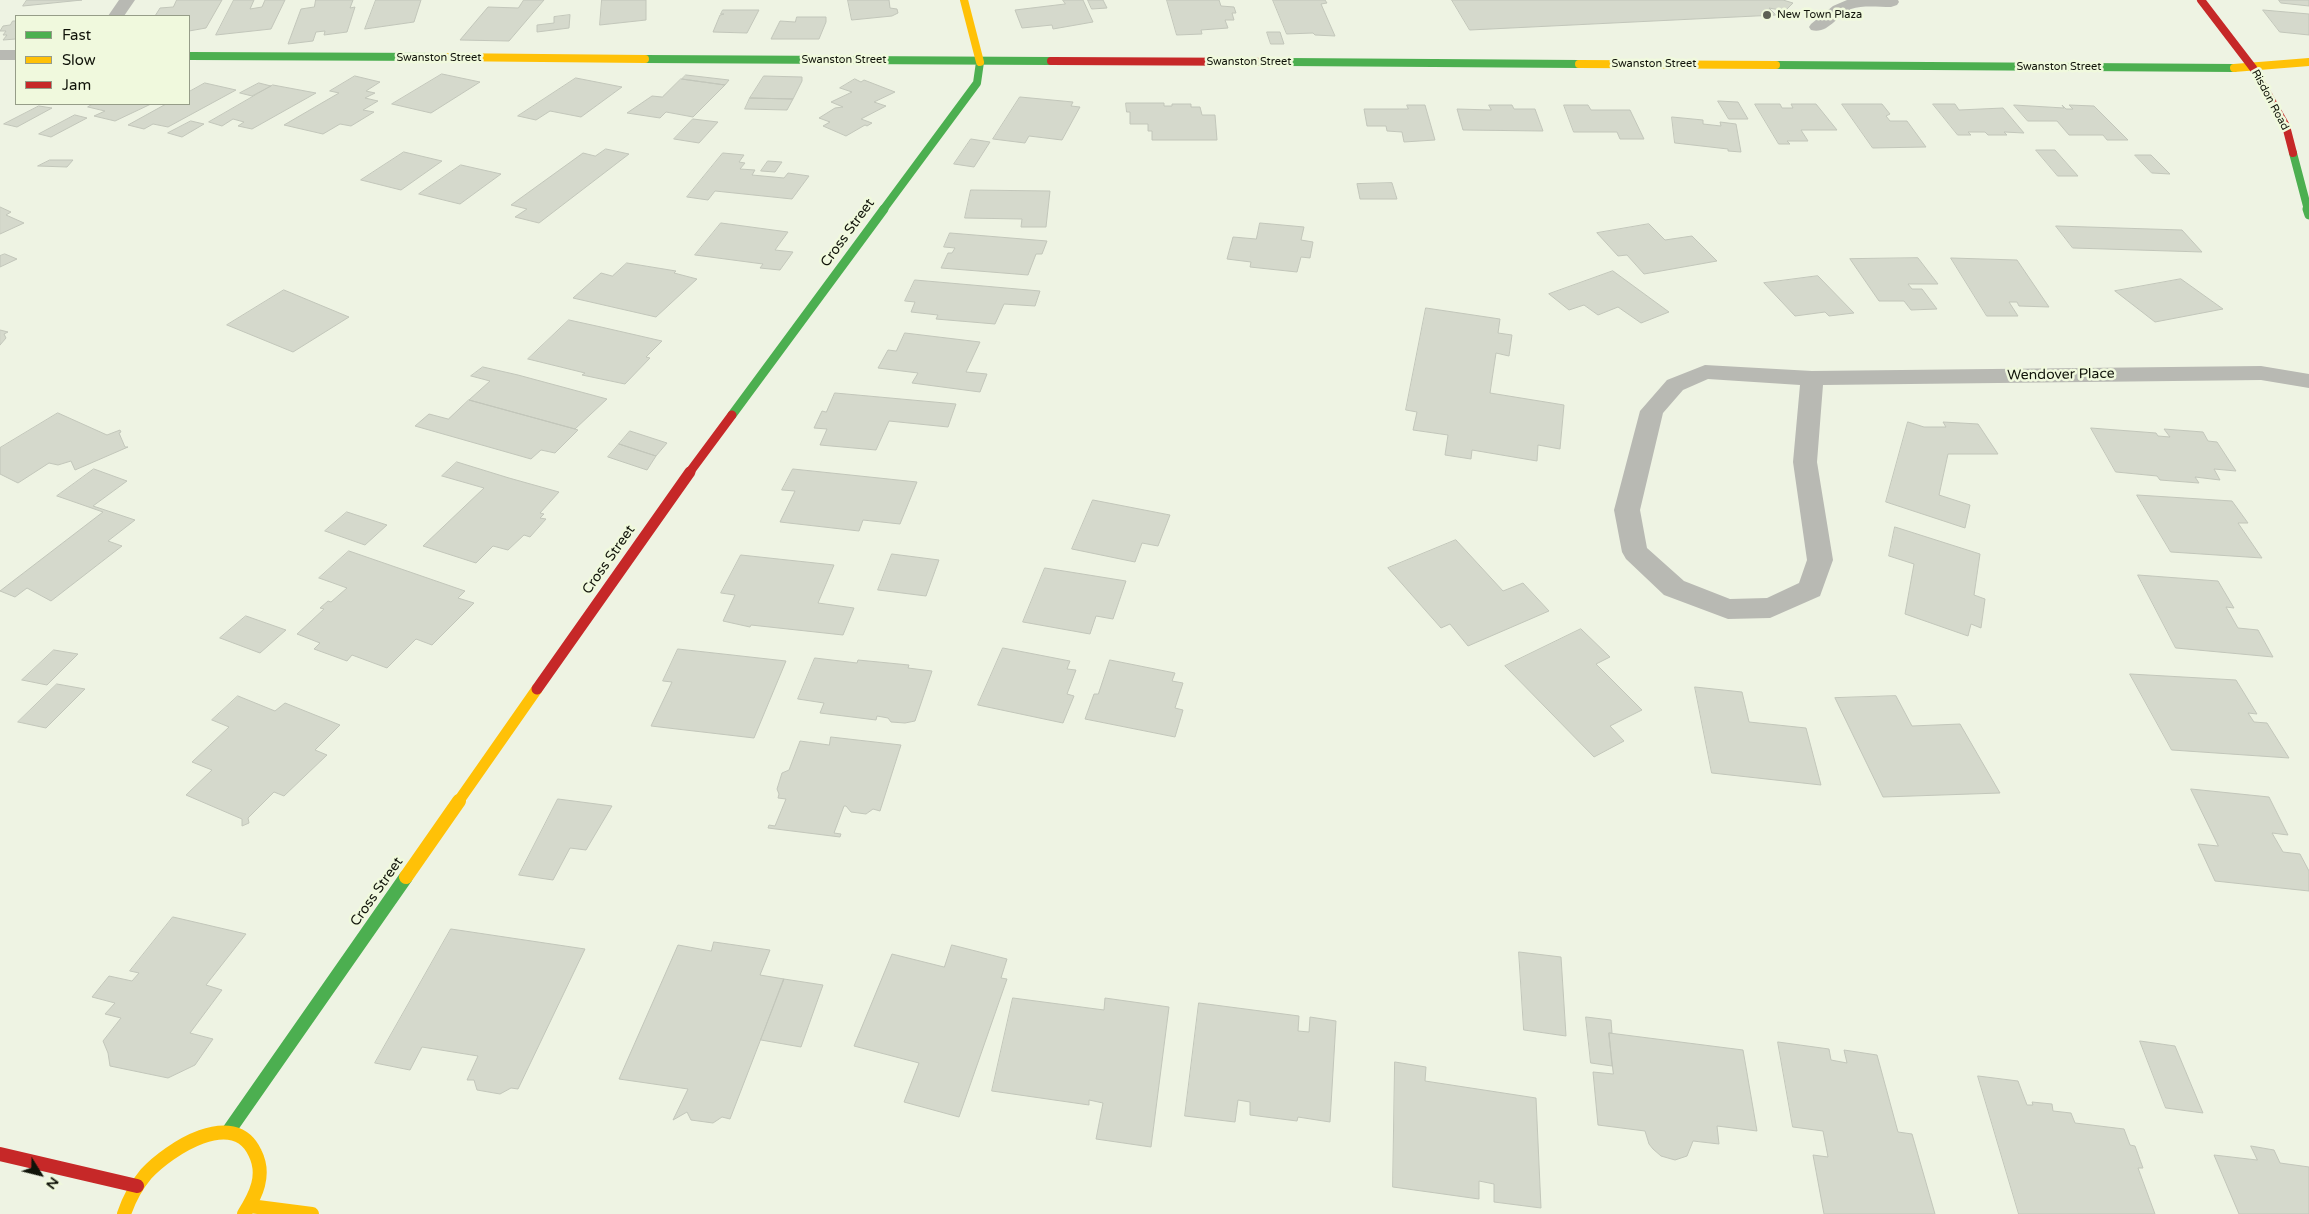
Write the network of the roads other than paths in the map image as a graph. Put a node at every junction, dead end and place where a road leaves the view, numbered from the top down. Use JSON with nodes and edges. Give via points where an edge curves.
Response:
{"nodes":[{"id":1,"x":127,"y":0,"type":"edge"},
{"id":2,"x":964,"y":0,"type":"edge"},
{"id":3,"x":2201,"y":0,"type":"edge"},
{"id":4,"x":1891,"y":2,"type":"dead end"},
{"id":5,"x":117,"y":15,"type":"edge"},
{"id":6,"x":1817,"y":27,"type":"dead end"},
{"id":7,"x":0,"y":55,"type":"edge"},
{"id":8,"x":15,"y":55,"type":"edge"},
{"id":9,"x":190,"y":56,"type":"edge"},
{"id":10,"x":980,"y":61,"type":"junction"},
{"id":11,"x":2309,"y":62,"type":"edge"},
{"id":12,"x":2253,"y":68,"type":"junction"},
{"id":13,"x":2309,"y":215,"type":"edge"},
{"id":14,"x":1812,"y":378,"type":"junction"},
{"id":15,"x":2309,"y":382,"type":"edge"},
{"id":16,"x":228,"y":1132,"type":"junction"},
{"id":17,"x":0,"y":1154,"type":"edge"},
{"id":18,"x":137,"y":1186,"type":"junction"},
{"id":19,"x":247,"y":1210,"type":"edge"},
{"id":20,"x":124,"y":1214,"type":"edge"},
{"id":21,"x":312,"y":1214,"type":"edge"}],
"edges":[{"from":1,"to":5,"type":"street"},
{"from":2,"to":10,"type":"street","name":"Cross Street"},
{"from":3,"to":12,"type":"street","name":"Risdon Road"},
{"from":4,"to":6,"type":"street","via":[[1851,3],[1838,9]]},
{"from":7,"to":8,"type":"street"},
{"from":9,"to":10,"type":"street","name":"Swanston Street"},
{"from":10,"to":12,"type":"street","name":"Swanston Street"},
{"from":10,"to":16,"type":"street","name":"Cross Street","via":[[977,83],[658,515]]},
{"from":11,"to":12,"type":"street","name":"Swanston Street"},
{"from":12,"to":13,"type":"street","name":"Risdon Road","via":[[2286,126]]},
{"from":14,"to":14,"type":"street","name":"Wendover Place","via":[[1705,372],[1675,385],[1652,411],[1627,510],[1634,552],[1674,588],[1728,609],[1770,608],[1810,589],[1820,560],[1805,462]]},
{"from":14,"to":15,"type":"street","name":"Wendover Place","via":[[2261,373]]},
{"from":16,"to":18,"type":"street","via":[[210,1133],[170,1152]]},
{"from":16,"to":19,"type":"street","via":[[245,1137],[257,1149],[261,1165],[260,1184]]},
{"from":17,"to":18,"type":"street"},
{"from":18,"to":20,"type":"street"},
{"from":19,"to":21,"type":"street"}]}
